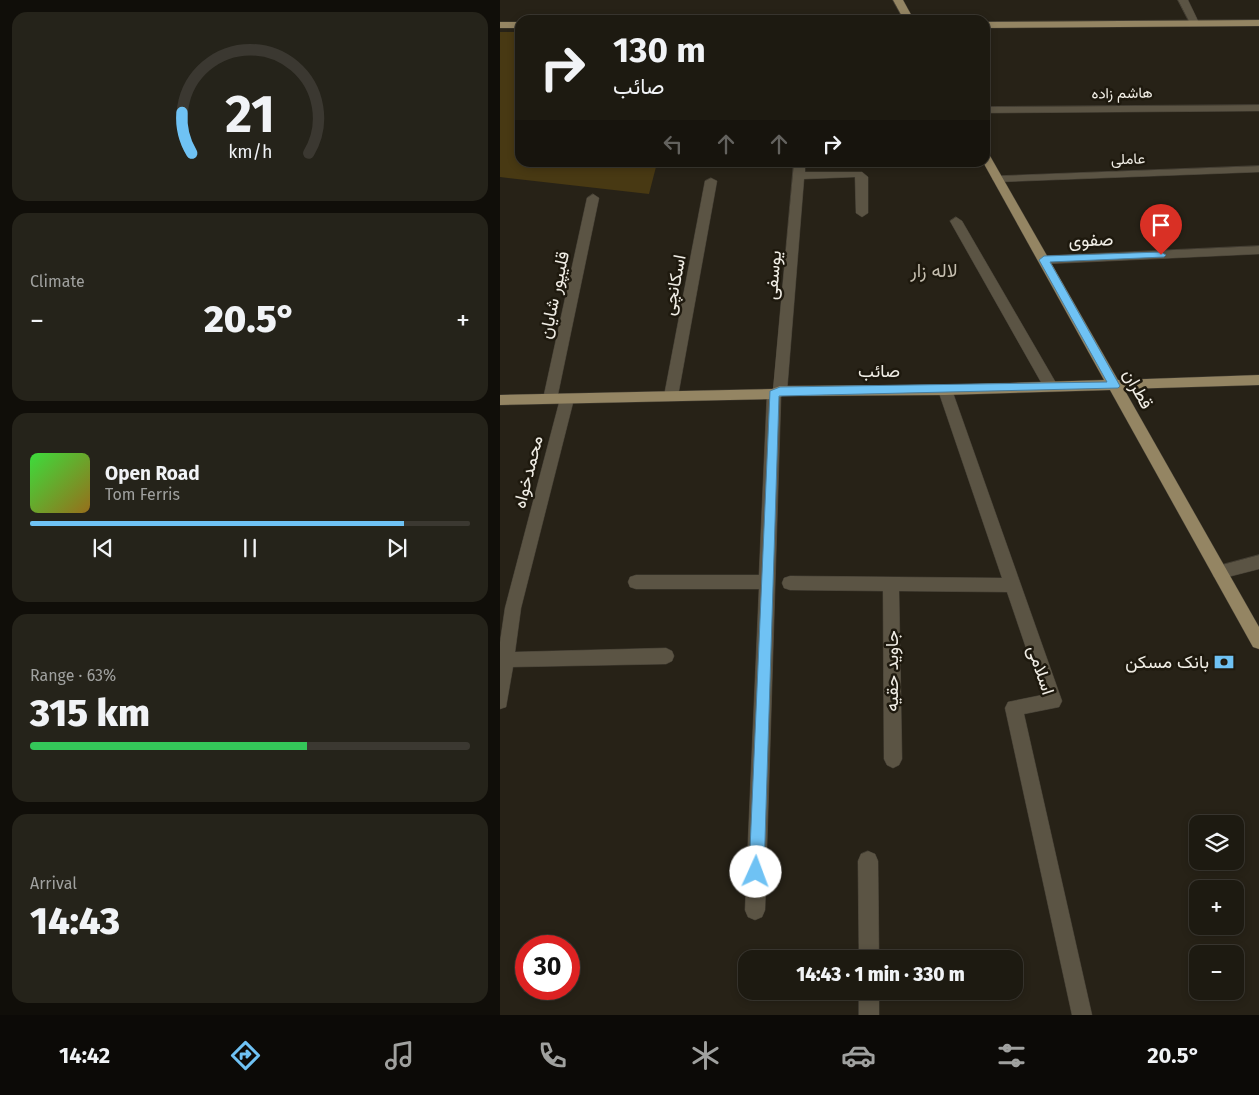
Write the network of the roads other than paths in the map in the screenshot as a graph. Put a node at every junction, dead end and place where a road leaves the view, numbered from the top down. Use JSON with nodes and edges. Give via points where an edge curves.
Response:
{"nodes":[{"id":1,"x":898,"y":0,"type":"edge"},
{"id":2,"x":1183,"y":0,"type":"edge"},
{"id":3,"x":906,"y":15,"type":"edge"},
{"id":4,"x":1259,"y":23,"type":"edge"},
{"id":5,"x":1194,"y":24,"type":"junction"},
{"id":6,"x":500,"y":25,"type":"edge"},
{"id":7,"x":515,"y":25,"type":"edge"},
{"id":8,"x":990,"y":25,"type":"edge"},
{"id":9,"x":1259,"y":108,"type":"edge"},
{"id":10,"x":990,"y":110,"type":"edge"},
{"id":11,"x":990,"y":165,"type":"edge"},
{"id":12,"x":800,"y":167,"type":"edge"},
{"id":13,"x":1259,"y":169,"type":"edge"},
{"id":14,"x":799,"y":176,"type":"junction"},
{"id":15,"x":998,"y":179,"type":"junction"},
{"id":16,"x":711,"y":181,"type":"dead end"},
{"id":17,"x":593,"y":198,"type":"dead end"},
{"id":18,"x":862,"y":214,"type":"dead end"},
{"id":19,"x":956,"y":221,"type":"dead end"},
{"id":20,"x":1259,"y":250,"type":"edge"},
{"id":21,"x":1044,"y":260,"type":"junction"},
{"id":22,"x":1259,"y":380,"type":"edge"},
{"id":23,"x":1115,"y":386,"type":"junction"},
{"id":24,"x":1050,"y":387,"type":"junction"},
{"id":25,"x":945,"y":390,"type":"junction"},
{"id":26,"x":777,"y":392,"type":"junction"},
{"id":27,"x":671,"y":396,"type":"junction"},
{"id":28,"x":550,"y":399,"type":"junction"},
{"id":29,"x":567,"y":399,"type":"junction"},
{"id":30,"x":500,"y":400,"type":"edge"},
{"id":31,"x":1259,"y":562,"type":"edge"},
{"id":32,"x":1220,"y":572,"type":"junction"},
{"id":33,"x":636,"y":582,"type":"dead end"},
{"id":34,"x":767,"y":582,"type":"junction"},
{"id":35,"x":790,"y":583,"type":"dead end"},
{"id":36,"x":891,"y":584,"type":"junction"},
{"id":37,"x":1012,"y":584,"type":"junction"},
{"id":38,"x":1259,"y":642,"type":"edge"},
{"id":39,"x":666,"y":656,"type":"dead end"},
{"id":40,"x":506,"y":660,"type":"junction"},
{"id":41,"x":500,"y":701,"type":"edge"},
{"id":42,"x":892,"y":759,"type":"dead end"},
{"id":43,"x":868,"y":862,"type":"dead end"},
{"id":44,"x":755,"y":910,"type":"dead end"},
{"id":45,"x":869,"y":950,"type":"edge"},
{"id":46,"x":869,"y":1000,"type":"edge"},
{"id":47,"x":869,"y":1015,"type":"edge"},
{"id":48,"x":1082,"y":1015,"type":"edge"}],
"edges":[{"from":1,"to":3,"type":"main road"},
{"from":2,"to":5,"type":"street"},
{"from":4,"to":5,"type":"main road"},
{"from":5,"to":8,"type":"main road"},
{"from":6,"to":7,"type":"main road"},
{"from":9,"to":10,"type":"street","name":"هاشم زاده"},
{"from":11,"to":15,"type":"main road","name":"قطران"},
{"from":12,"to":14,"type":"street","name":"یوسفی"},
{"from":13,"to":15,"type":"street","name":"عاملی"},
{"from":14,"to":18,"type":"street","via":[[858,174],[862,177]]},
{"from":14,"to":26,"type":"street","name":"یوسفی"},
{"from":15,"to":21,"type":"main road","name":"قطران"},
{"from":16,"to":27,"type":"street","name":"اسکانچی"},
{"from":17,"to":28,"type":"street","name":"قلیپور شایان"},
{"from":19,"to":24,"type":"street"},
{"from":20,"to":21,"type":"street","name":"صفوی"},
{"from":21,"to":23,"type":"main road","name":"قطران"},
{"from":22,"to":23,"type":"main road","name":"صائب"},
{"from":23,"to":24,"type":"main road","name":"صائب"},
{"from":23,"to":32,"type":"main road","name":"قطران"},
{"from":24,"to":25,"type":"main road","name":"صائب"},
{"from":25,"to":26,"type":"main road","name":"صائب"},
{"from":25,"to":37,"type":"street","name":"اسلامی"},
{"from":26,"to":27,"type":"main road","name":"صائب"},
{"from":26,"to":34,"type":"street","name":"یوسفی"},
{"from":27,"to":29,"type":"main road","name":"صائب"},
{"from":28,"to":29,"type":"main road","name":"صائب"},
{"from":28,"to":30,"type":"main road","name":"صائب"},
{"from":29,"to":40,"type":"street","name":"محمدخواه","via":[[513,608]]},
{"from":31,"to":32,"type":"street"},
{"from":32,"to":38,"type":"main road","name":"قطران"},
{"from":33,"to":34,"type":"street"},
{"from":34,"to":44,"type":"street","name":"یوسفی"},
{"from":35,"to":36,"type":"street"},
{"from":36,"to":37,"type":"street"},
{"from":36,"to":42,"type":"street","name":"جاوید حقیه"},
{"from":37,"to":48,"type":"street","name":"اسلامی","via":[[1052,701],[1014,708]]},
{"from":39,"to":40,"type":"street"},
{"from":40,"to":41,"type":"street","name":"محمدخواه"},
{"from":43,"to":45,"type":"street"},
{"from":46,"to":47,"type":"street"}]}
